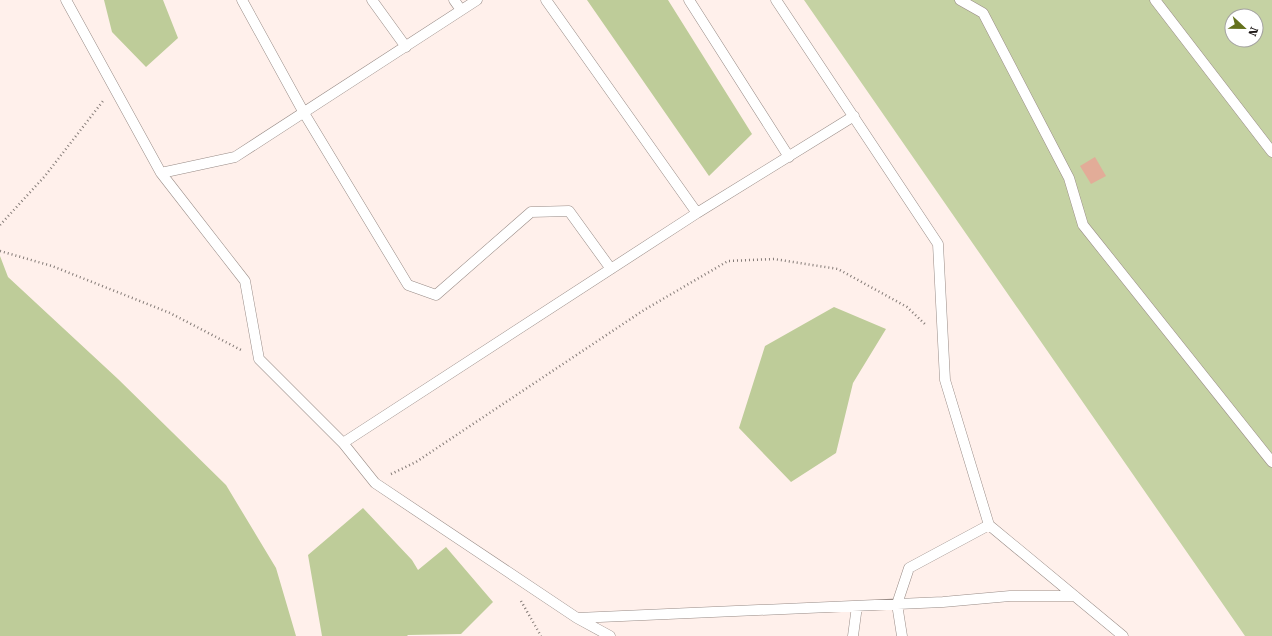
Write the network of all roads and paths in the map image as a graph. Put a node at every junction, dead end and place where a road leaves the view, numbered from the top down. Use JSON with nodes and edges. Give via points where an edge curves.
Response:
{"nodes":[{"id":1,"x":66,"y":0,"type":"edge"},
{"id":2,"x":242,"y":0,"type":"edge"},
{"id":3,"x":372,"y":0,"type":"edge"},
{"id":4,"x":454,"y":0,"type":"edge"},
{"id":5,"x":477,"y":0,"type":"edge"},
{"id":6,"x":546,"y":0,"type":"edge"},
{"id":7,"x":689,"y":0,"type":"edge"},
{"id":8,"x":776,"y":0,"type":"edge"},
{"id":9,"x":960,"y":0,"type":"edge"},
{"id":10,"x":1155,"y":0,"type":"edge"},
{"id":11,"x":461,"y":10,"type":"junction"},
{"id":12,"x":406,"y":47,"type":"junction"},
{"id":13,"x":114,"y":87,"type":"junction"},
{"id":14,"x":304,"y":113,"type":"junction"},
{"id":15,"x":854,"y":116,"type":"junction"},
{"id":16,"x":1272,"y":152,"type":"edge"},
{"id":17,"x":788,"y":157,"type":"junction"},
{"id":18,"x":161,"y":173,"type":"junction"},
{"id":19,"x":697,"y":213,"type":"junction"},
{"id":20,"x":0,"y":225,"type":"edge"},
{"id":21,"x":0,"y":251,"type":"edge"},
{"id":22,"x":611,"y":269,"type":"junction"},
{"id":23,"x":943,"y":340,"type":"junction"},
{"id":24,"x":259,"y":359,"type":"junction"},
{"id":25,"x":343,"y":443,"type":"junction"},
{"id":26,"x":1272,"y":462,"type":"edge"},
{"id":27,"x":375,"y":483,"type":"junction"},
{"id":28,"x":989,"y":525,"type":"junction"},
{"id":29,"x":1075,"y":596,"type":"junction"},
{"id":30,"x":897,"y":604,"type":"junction"},
{"id":31,"x":857,"y":606,"type":"junction"},
{"id":32,"x":577,"y":618,"type":"junction"},
{"id":33,"x":610,"y":636,"type":"edge"},
{"id":34,"x":853,"y":636,"type":"edge"},
{"id":35,"x":902,"y":636,"type":"edge"},
{"id":36,"x":1124,"y":636,"type":"edge"}],
"edges":[{"from":1,"to":13,"type":"lane"},
{"from":2,"to":14,"type":"lane"},
{"from":3,"to":12,"type":"lane"},
{"from":4,"to":11,"type":"lane"},
{"from":5,"to":11,"type":"lane"},
{"from":6,"to":19,"type":"lane"},
{"from":7,"to":17,"type":"lane"},
{"from":8,"to":15,"type":"lane"},
{"from":9,"to":26,"type":"lane","via":[[983,13],[1069,178],[1083,225]]},
{"from":10,"to":16,"type":"lane"},
{"from":11,"to":12,"type":"lane"},
{"from":12,"to":14,"type":"lane"},
{"from":13,"to":18,"type":"lane"},
{"from":13,"to":20,"type":"path","via":[[45,176]]},
{"from":14,"to":18,"type":"lane","via":[[235,157]]},
{"from":14,"to":22,"type":"lane","via":[[408,285],[436,295],[531,212],[569,211]]},
{"from":15,"to":17,"type":"lane"},
{"from":15,"to":23,"type":"lane","via":[[938,244]]},
{"from":17,"to":19,"type":"lane"},
{"from":18,"to":24,"type":"lane","via":[[245,281]]},
{"from":19,"to":22,"type":"lane"},
{"from":21,"to":24,"type":"path","via":[[52,266],[170,313]]},
{"from":22,"to":25,"type":"lane"},
{"from":23,"to":27,"type":"path","via":[[907,307],[838,269],[774,259],[728,261],[644,310],[416,462]]},
{"from":23,"to":28,"type":"lane","via":[[945,380]]},
{"from":24,"to":25,"type":"lane"},
{"from":25,"to":27,"type":"lane"},
{"from":27,"to":32,"type":"lane"},
{"from":28,"to":29,"type":"lane"},
{"from":28,"to":30,"type":"lane","via":[[909,568]]},
{"from":29,"to":30,"type":"lane","via":[[1010,596]]},
{"from":29,"to":36,"type":"lane"},
{"from":30,"to":31,"type":"lane"},
{"from":30,"to":35,"type":"lane"},
{"from":31,"to":32,"type":"lane"},
{"from":31,"to":34,"type":"lane"},
{"from":32,"to":33,"type":"lane"}]}
